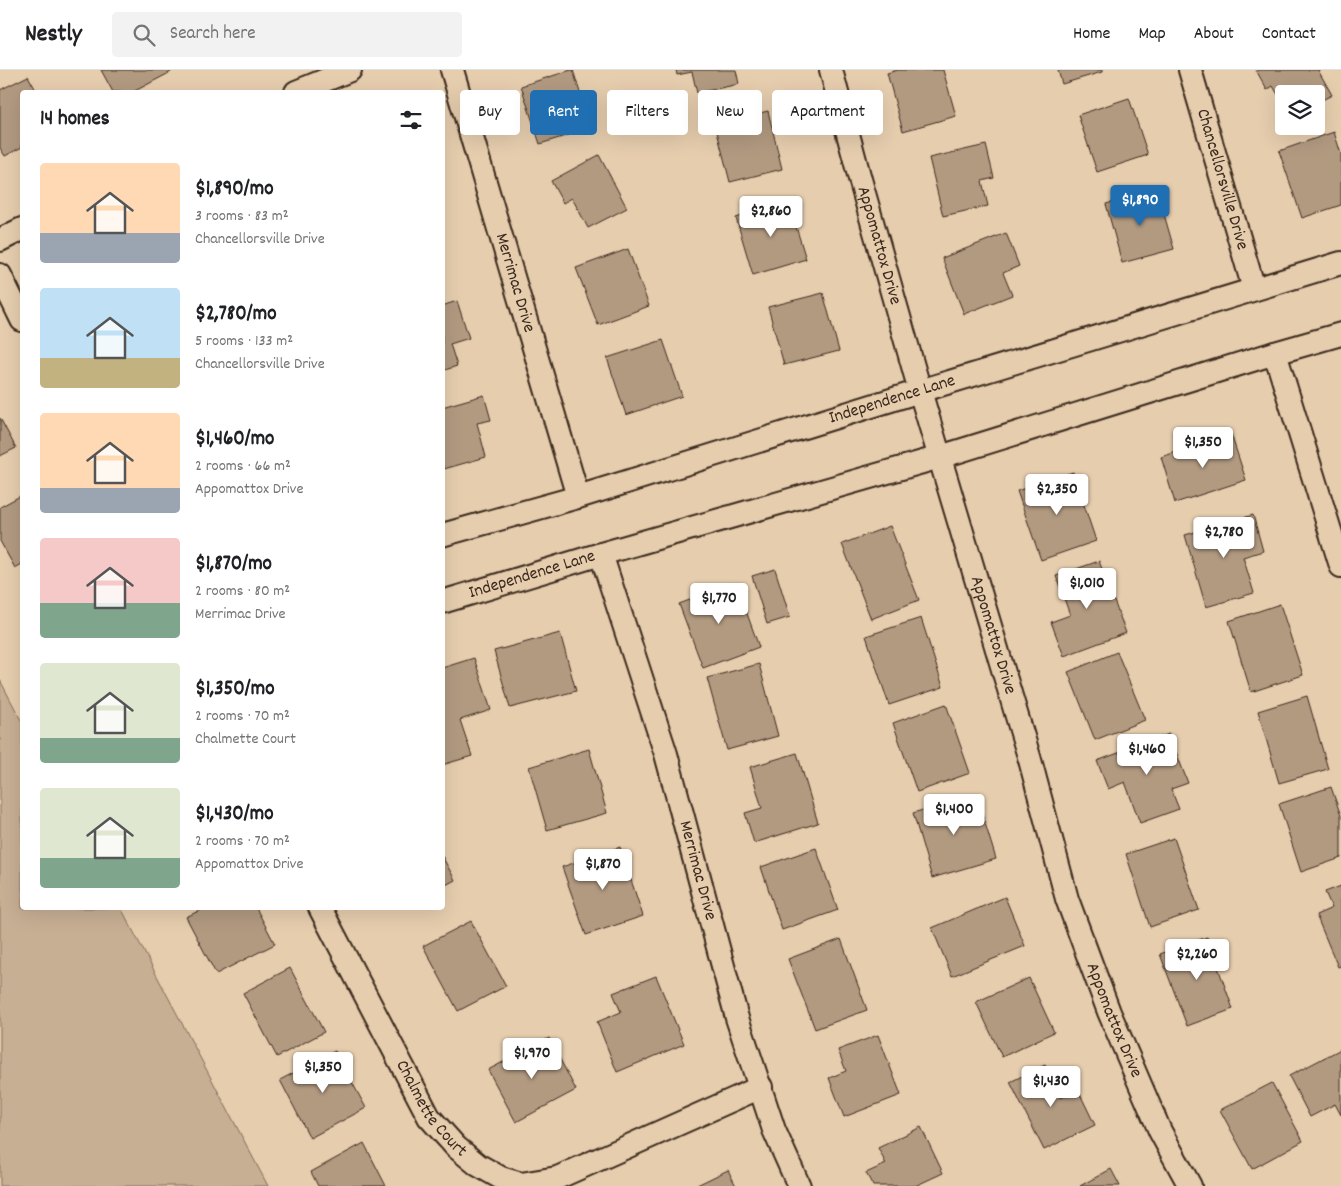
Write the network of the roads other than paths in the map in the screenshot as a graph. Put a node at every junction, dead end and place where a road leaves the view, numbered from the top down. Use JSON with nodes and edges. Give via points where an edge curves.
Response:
{"nodes":[{"id":1,"x":350,"y":70,"type":"edge"},
{"id":2,"x":452,"y":70,"type":"edge"},
{"id":3,"x":831,"y":70,"type":"edge"},
{"id":4,"x":1190,"y":70,"type":"edge"},
{"id":5,"x":301,"y":90,"type":"edge"},
{"id":6,"x":20,"y":230,"type":"edge"},
{"id":7,"x":0,"y":240,"type":"edge"},
{"id":8,"x":1341,"y":262,"type":"edge"},
{"id":9,"x":0,"y":275,"type":"edge"},
{"id":10,"x":1254,"y":289,"type":"junction"},
{"id":11,"x":20,"y":316,"type":"edge"},
{"id":12,"x":1341,"y":334,"type":"edge"},
{"id":13,"x":1274,"y":353,"type":"junction"},
{"id":14,"x":920,"y":391,"type":"junction"},
{"id":15,"x":940,"y":456,"type":"junction"},
{"id":16,"x":578,"y":497,"type":"junction"},
{"id":17,"x":445,"y":534,"type":"edge"},
{"id":18,"x":601,"y":554,"type":"junction"},
{"id":19,"x":1341,"y":566,"type":"edge"},
{"id":20,"x":445,"y":601,"type":"edge"},
{"id":21,"x":321,"y":910,"type":"edge"},
{"id":22,"x":760,"y":1087,"type":"junction"},
{"id":23,"x":799,"y":1186,"type":"edge"},
{"id":24,"x":1190,"y":1186,"type":"edge"}],
"edges":[{"from":1,"to":5,"type":"street"},
{"from":2,"to":16,"type":"street","name":"Merrimac Drive"},
{"from":3,"to":14,"type":"street","name":"Appomattox Drive"},
{"from":4,"to":10,"type":"street","name":"Chancellorsville Drive"},
{"from":6,"to":7,"type":"street"},
{"from":8,"to":10,"type":"street","name":"Independence Lane"},
{"from":9,"to":11,"type":"street"},
{"from":10,"to":14,"type":"street","name":"Independence Lane"},
{"from":12,"to":13,"type":"street","name":"Independence Lane"},
{"from":13,"to":15,"type":"street","name":"Independence Lane"},
{"from":13,"to":19,"type":"street"},
{"from":14,"to":15,"type":"street","name":"Appomattox Drive"},
{"from":14,"to":16,"type":"street","name":"Independence Lane"},
{"from":15,"to":18,"type":"street","name":"Independence Lane"},
{"from":15,"to":24,"type":"street","name":"Appomattox Drive","via":[[1030,760],[1067,898],[1109,1012],[1160,1131]]},
{"from":16,"to":17,"type":"street","name":"Independence Lane"},
{"from":18,"to":20,"type":"street","name":"Independence Lane"},
{"from":18,"to":22,"type":"street","name":"Merrimac Drive","via":[[666,754],[737,1018]]},
{"from":21,"to":22,"type":"street","name":"Chalmette Court","via":[[430,1117],[456,1147],[501,1178],[520,1184],[557,1178]]},
{"from":22,"to":23,"type":"street","name":"Merrimac Drive","via":[[774,1130]]}]}
